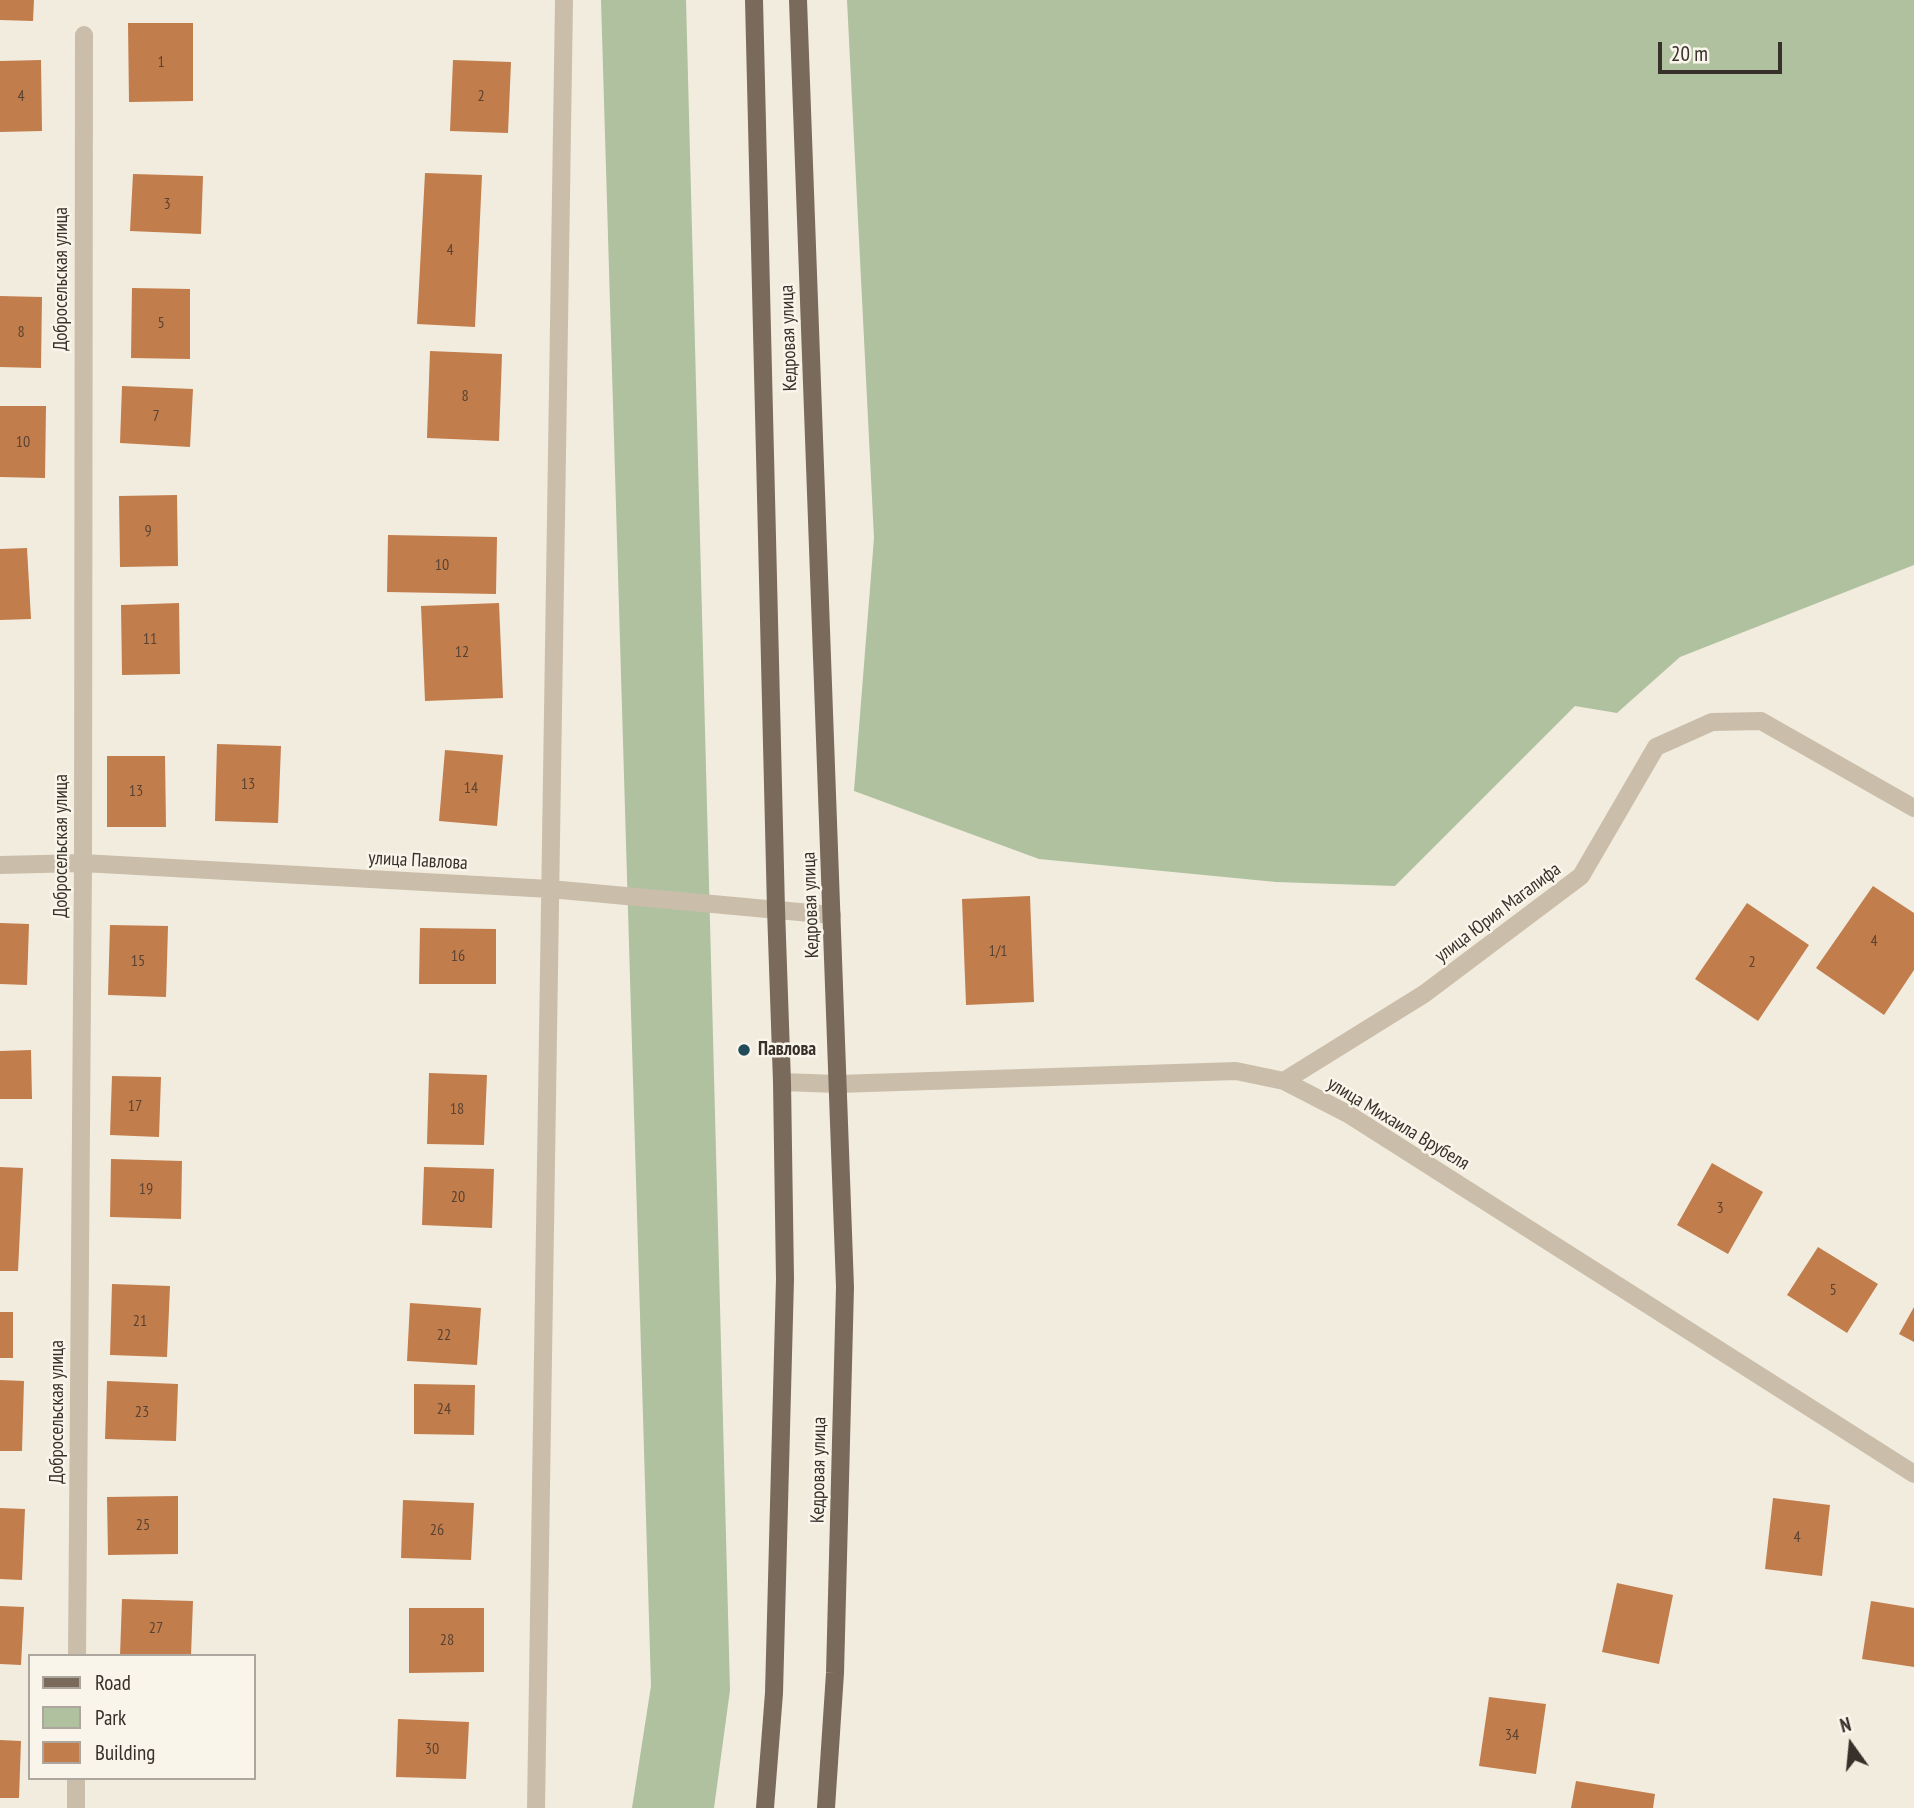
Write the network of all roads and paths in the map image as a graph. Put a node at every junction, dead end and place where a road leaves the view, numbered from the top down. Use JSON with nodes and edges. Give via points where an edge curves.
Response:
{"nodes":[{"id":1,"x":754,"y":0,"type":"edge"},
{"id":2,"x":798,"y":0,"type":"edge"},
{"id":3,"x":564,"y":1,"type":"edge"},
{"id":4,"x":84,"y":36,"type":"dead end"},
{"id":5,"x":1914,"y":808,"type":"edge"},
{"id":6,"x":83,"y":863,"type":"junction"},
{"id":7,"x":0,"y":865,"type":"edge"},
{"id":8,"x":550,"y":889,"type":"junction"},
{"id":9,"x":776,"y":909,"type":"junction"},
{"id":10,"x":832,"y":915,"type":"junction"},
{"id":11,"x":1284,"y":1081,"type":"junction"},
{"id":12,"x":782,"y":1082,"type":"junction"},
{"id":13,"x":838,"y":1084,"type":"junction"},
{"id":14,"x":1914,"y":1474,"type":"edge"},
{"id":15,"x":77,"y":1654,"type":"edge"},
{"id":16,"x":76,"y":1780,"type":"edge"},
{"id":17,"x":76,"y":1808,"type":"edge"},
{"id":18,"x":536,"y":1808,"type":"edge"},
{"id":19,"x":765,"y":1808,"type":"edge"},
{"id":20,"x":826,"y":1808,"type":"edge"}],
"edges":[{"from":1,"to":9,"type":"main road","name":"Кедровая улица"},
{"from":2,"to":10,"type":"main road","name":"Кедровая улица"},
{"from":3,"to":8,"type":"street"},
{"from":4,"to":6,"type":"street","name":"Добросельская улица"},
{"from":5,"to":11,"type":"street","name":"улица Юрия Магалифа","via":[[1761,720],[1712,722],[1656,747],[1581,876],[1424,994]]},
{"from":6,"to":7,"type":"street","name":"улица Павлова"},
{"from":6,"to":8,"type":"street","name":"улица Павлова"},
{"from":6,"to":15,"type":"street","name":"Добросельская улица"},
{"from":8,"to":9,"type":"street","name":"улица Павлова"},
{"from":8,"to":18,"type":"street"},
{"from":9,"to":10,"type":"street","name":"улица Павлова"},
{"from":9,"to":12,"type":"main road","name":"Кедровая улица"},
{"from":10,"to":13,"type":"main road","name":"Кедровая улица"},
{"from":11,"to":13,"type":"street","name":"улица Михаила Врубеля","via":[[1236,1071]]},
{"from":11,"to":14,"type":"street","name":"улица Михаила Врубеля","via":[[1348,1114]]},
{"from":12,"to":13,"type":"street","name":"улица Михаила Врубеля"},
{"from":12,"to":19,"type":"main road","name":"Кедровая улица","via":[[785,1279],[774,1693]]},
{"from":13,"to":20,"type":"main road","name":"Кедровая улица","via":[[845,1287],[835,1674]]},
{"from":16,"to":17,"type":"street"}]}
